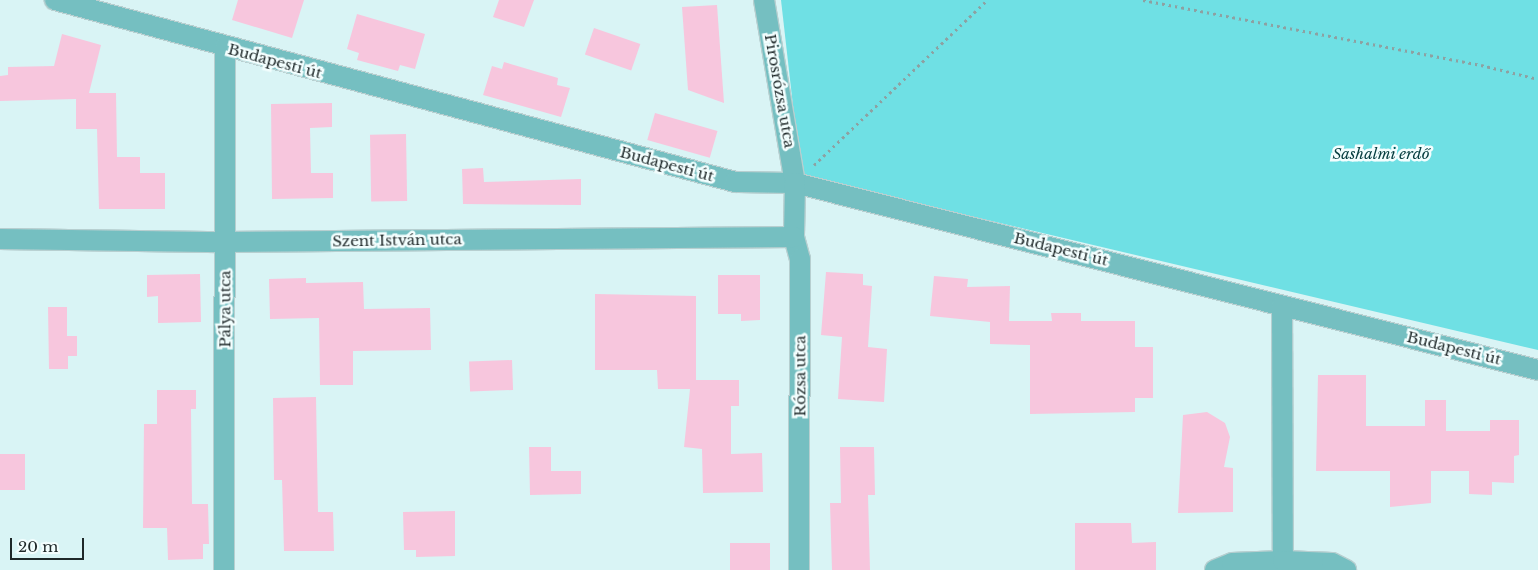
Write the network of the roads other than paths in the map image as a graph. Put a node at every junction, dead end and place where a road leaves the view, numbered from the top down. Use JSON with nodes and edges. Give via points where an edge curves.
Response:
{"nodes":[{"id":1,"x":764,"y":0,"type":"edge"},
{"id":2,"x":66,"y":1,"type":"edge"},
{"id":3,"x":225,"y":47,"type":"junction"},
{"id":4,"x":795,"y":183,"type":"junction"},
{"id":5,"x":794,"y":237,"type":"junction"},
{"id":6,"x":0,"y":239,"type":"edge"},
{"id":7,"x":225,"y":242,"type":"junction"},
{"id":8,"x":1282,"y":306,"type":"junction"},
{"id":9,"x":1538,"y":370,"type":"edge"},
{"id":10,"x":1283,"y":561,"type":"junction"},
{"id":11,"x":224,"y":570,"type":"edge"},
{"id":12,"x":799,"y":570,"type":"edge"},
{"id":13,"x":1215,"y":570,"type":"edge"},
{"id":14,"x":1346,"y":570,"type":"edge"}],
"edges":[{"from":1,"to":4,"type":"street","name":"Pirosrózsa utca"},
{"from":2,"to":3,"type":"street","name":"Budapesti út"},
{"from":3,"to":4,"type":"street","name":"Budapesti út","via":[[735,182]]},
{"from":3,"to":7,"type":"street","name":"Pálya utca"},
{"from":4,"to":5,"type":"street","name":"Rózsa utca"},
{"from":4,"to":8,"type":"street","name":"Budapesti út"},
{"from":5,"to":7,"type":"street","name":"Szent István utca"},
{"from":5,"to":12,"type":"street","name":"Rózsa utca","via":[[800,259]]},
{"from":6,"to":7,"type":"street","name":"Szent István utca"},
{"from":7,"to":11,"type":"street","name":"Pálya utca"},
{"from":8,"to":9,"type":"street","name":"Budapesti út"},
{"from":8,"to":10,"type":"street"},
{"from":10,"to":13,"type":"street","via":[[1232,563]]},
{"from":10,"to":14,"type":"street","via":[[1332,563]]}]}
